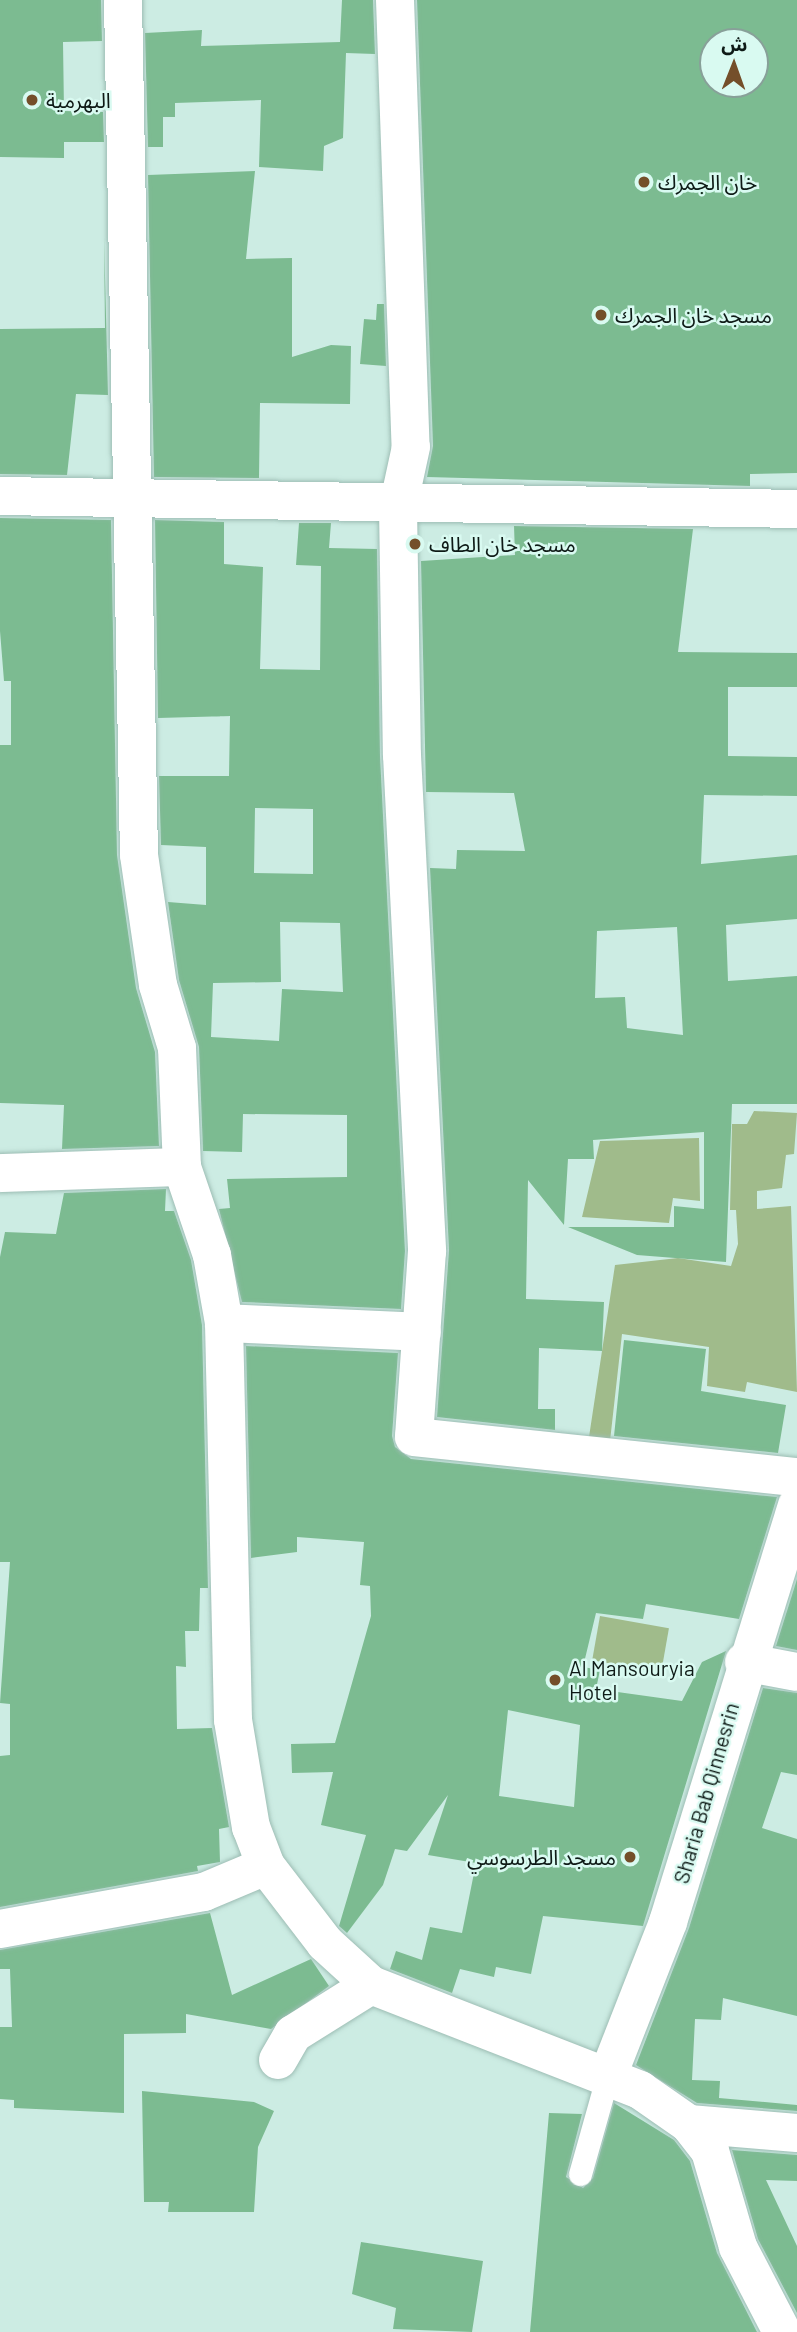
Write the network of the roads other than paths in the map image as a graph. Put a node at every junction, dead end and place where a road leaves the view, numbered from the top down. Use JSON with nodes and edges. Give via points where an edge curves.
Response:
{"nodes":[{"id":1,"x":123,"y":0,"type":"edge"},
{"id":2,"x":395,"y":0,"type":"edge"},
{"id":3,"x":0,"y":496,"type":"edge"},
{"id":4,"x":128,"y":502,"type":"junction"},
{"id":5,"x":398,"y":507,"type":"junction"},
{"id":6,"x":797,"y":509,"type":"edge"},
{"id":7,"x":182,"y":1167,"type":"junction"},
{"id":8,"x":0,"y":1172,"type":"edge"},
{"id":9,"x":224,"y":1323,"type":"junction"},
{"id":10,"x":422,"y":1332,"type":"junction"},
{"id":11,"x":797,"y":1476,"type":"edge"},
{"id":12,"x":797,"y":1504,"type":"edge"},
{"id":13,"x":744,"y":1662,"type":"junction"},
{"id":14,"x":797,"y":1672,"type":"edge"},
{"id":15,"x":266,"y":1866,"type":"junction"},
{"id":16,"x":0,"y":1930,"type":"edge"},
{"id":17,"x":371,"y":1985,"type":"junction"},
{"id":18,"x":278,"y":2060,"type":"dead end"},
{"id":19,"x":607,"y":2078,"type":"junction"},
{"id":20,"x":689,"y":2124,"type":"junction"},
{"id":21,"x":797,"y":2133,"type":"edge"},
{"id":22,"x":580,"y":2174,"type":"dead end"},
{"id":23,"x":782,"y":2332,"type":"edge"}],
"edges":[{"from":1,"to":4,"type":"street"},
{"from":2,"to":5,"type":"street","via":[[411,447]]},
{"from":3,"to":4,"type":"street"},
{"from":4,"to":5,"type":"street"},
{"from":4,"to":7,"type":"street","via":[[139,855],[158,985],[177,1048]]},
{"from":5,"to":6,"type":"street"},
{"from":5,"to":10,"type":"street","via":[[402,755],[427,1251]]},
{"from":7,"to":8,"type":"street"},
{"from":7,"to":9,"type":"street","via":[[212,1255]]},
{"from":9,"to":10,"type":"street"},
{"from":9,"to":15,"type":"street","via":[[233,1720],[251,1826]]},
{"from":10,"to":11,"type":"street","via":[[414,1437]]},
{"from":12,"to":13,"type":"street","name":"Sharia Bab Qinnesrin"},
{"from":13,"to":14,"type":"street"},
{"from":13,"to":19,"type":"street","name":"Sharia Bab Qinnesrin","via":[[668,1922]]},
{"from":15,"to":16,"type":"street","via":[[204,1892]]},
{"from":15,"to":17,"type":"street","via":[[326,1943]]},
{"from":17,"to":18,"type":"street","via":[[293,2034]]},
{"from":17,"to":19,"type":"street"},
{"from":19,"to":20,"type":"street","via":[[640,2090]]},
{"from":19,"to":22,"type":"lane"},
{"from":20,"to":21,"type":"street"},
{"from":20,"to":23,"type":"street","via":[[710,2151],[738,2247]]}]}
